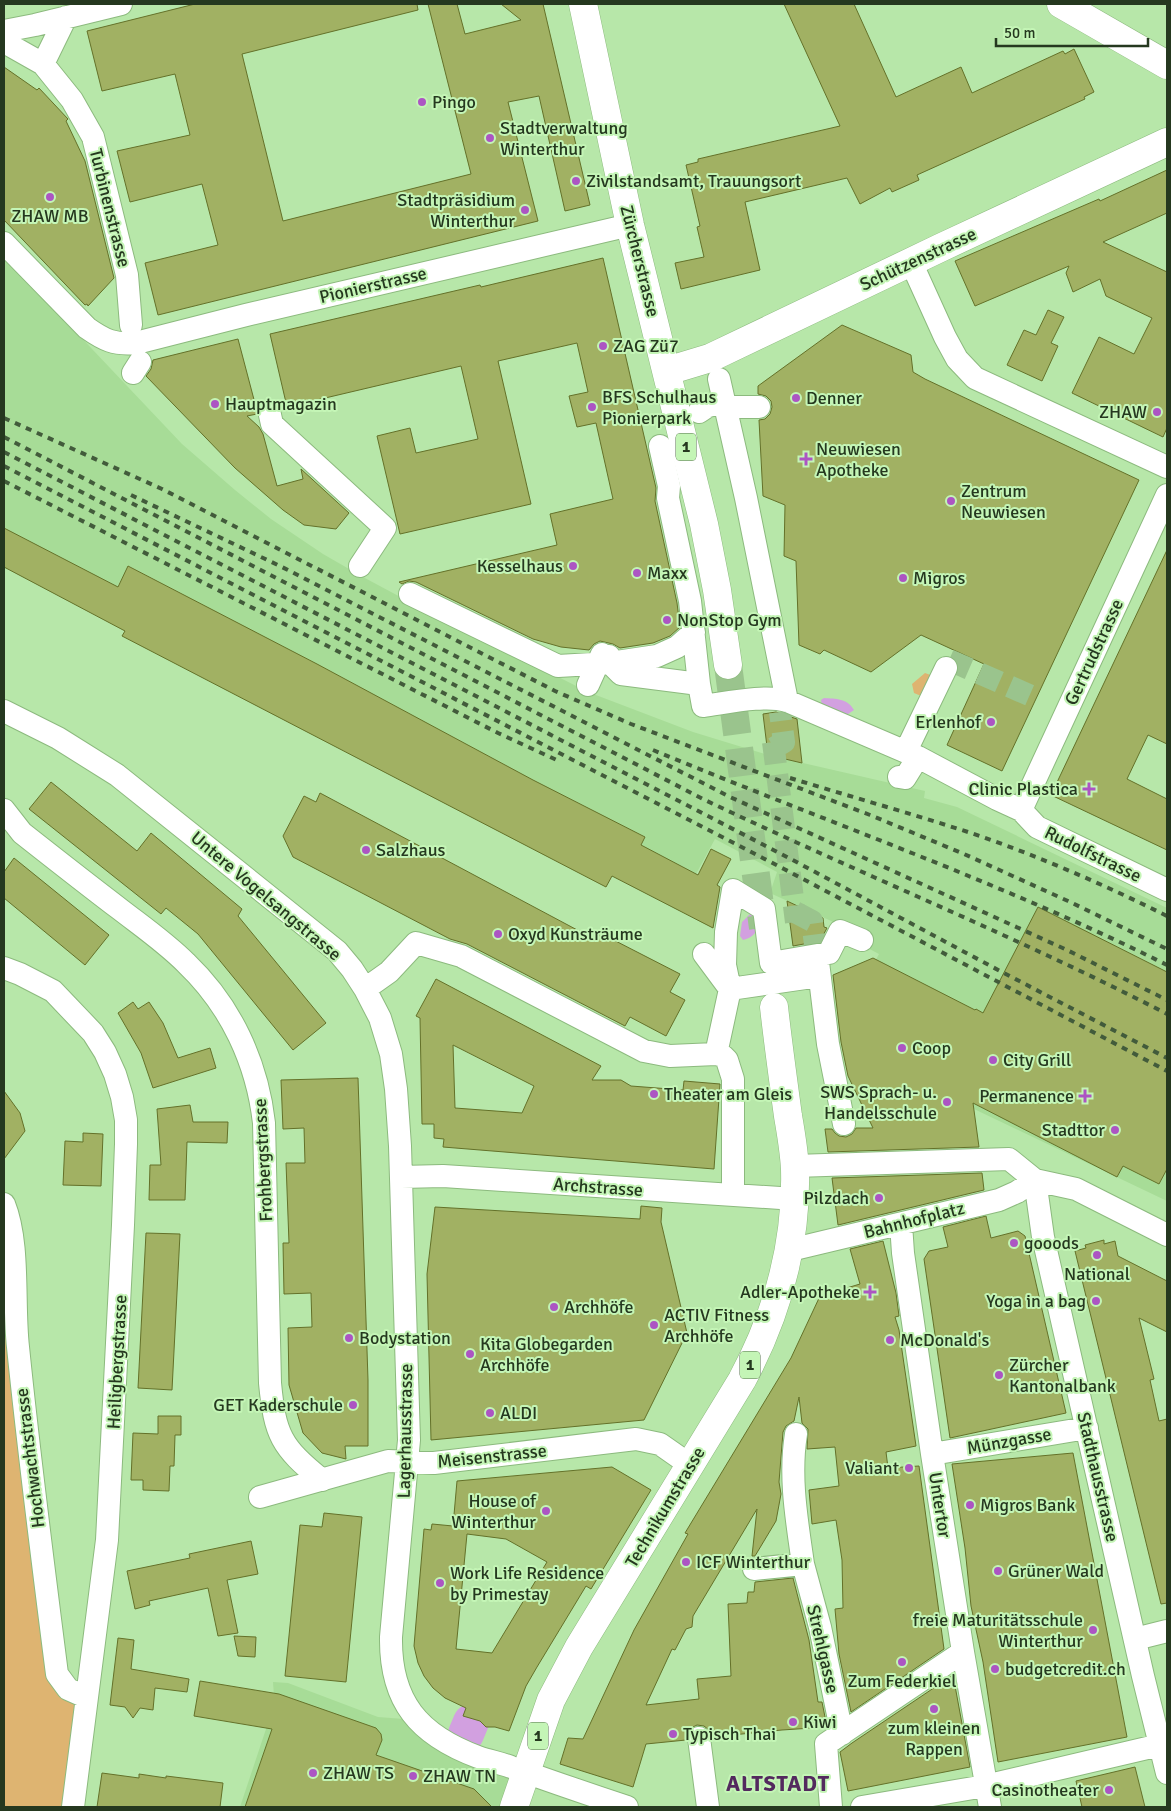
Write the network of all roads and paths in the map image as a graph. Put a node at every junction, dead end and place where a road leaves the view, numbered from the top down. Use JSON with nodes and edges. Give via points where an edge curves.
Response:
{"nodes":[{"id":1,"x":121,"y":4,"type":"edge"},
{"id":2,"x":583,"y":4,"type":"edge"},
{"id":3,"x":1061,"y":4,"type":"edge"},
{"id":4,"x":66,"y":17,"type":"junction"},
{"id":5,"x":4,"y":31,"type":"edge"},
{"id":6,"x":4,"y":42,"type":"edge"},
{"id":7,"x":43,"y":64,"type":"junction"},
{"id":8,"x":1167,"y":65,"type":"edge"},
{"id":9,"x":1167,"y":142,"type":"edge"},
{"id":10,"x":630,"y":225,"type":"junction"},
{"id":11,"x":4,"y":243,"type":"edge"},
{"id":12,"x":911,"y":262,"type":"junction"},
{"id":13,"x":131,"y":323,"type":"dead end"},
{"id":14,"x":667,"y":372,"type":"junction"},
{"id":15,"x":719,"y":379,"type":"dead end"},
{"id":16,"x":759,"y":407,"type":"dead end"},
{"id":17,"x":718,"y":413,"type":"junction"},
{"id":18,"x":270,"y":415,"type":"dead end"},
{"id":19,"x":653,"y":440,"type":"dead end"},
{"id":20,"x":1167,"y":467,"type":"edge"},
{"id":21,"x":1167,"y":495,"type":"edge"},
{"id":22,"x":360,"y":566,"type":"dead end"},
{"id":23,"x":410,"y":594,"type":"dead end"},
{"id":24,"x":694,"y":632,"type":"junction"},
{"id":25,"x":605,"y":657,"type":"junction"},
{"id":26,"x":728,"y":665,"type":"tunnel mouth"},
{"id":27,"x":558,"y":666,"type":"junction"},
{"id":28,"x":946,"y":668,"type":"dead end"},
{"id":29,"x":699,"y":684,"type":"junction"},
{"id":30,"x":777,"y":704,"type":"junction"},
{"id":31,"x":4,"y":711,"type":"edge"},
{"id":32,"x":912,"y":754,"type":"junction"},
{"id":33,"x":899,"y":777,"type":"dead end"},
{"id":34,"x":4,"y":810,"type":"edge"},
{"id":35,"x":1021,"y":810,"type":"junction"},
{"id":36,"x":1167,"y":890,"type":"edge"},
{"id":37,"x":862,"y":940,"type":"dead end"},
{"id":38,"x":704,"y":954,"type":"dead end"},
{"id":39,"x":810,"y":962,"type":"junction"},
{"id":40,"x":4,"y":968,"type":"edge"},
{"id":41,"x":730,"y":988,"type":"junction"},
{"id":42,"x":365,"y":989,"type":"junction"},
{"id":43,"x":774,"y":1007,"type":"dead end"},
{"id":44,"x":716,"y":1054,"type":"junction"},
{"id":45,"x":844,"y":1124,"type":"dead end"},
{"id":46,"x":795,"y":1166,"type":"junction"},
{"id":47,"x":401,"y":1177,"type":"junction"},
{"id":48,"x":1035,"y":1180,"type":"junction"},
{"id":49,"x":733,"y":1196,"type":"junction"},
{"id":50,"x":795,"y":1200,"type":"junction"},
{"id":51,"x":4,"y":1204,"type":"edge"},
{"id":52,"x":901,"y":1224,"type":"junction"},
{"id":53,"x":1167,"y":1235,"type":"edge"},
{"id":54,"x":790,"y":1250,"type":"junction"},
{"id":55,"x":1087,"y":1428,"type":"junction"},
{"id":56,"x":796,"y":1434,"type":"dead end"},
{"id":57,"x":932,"y":1454,"type":"junction"},
{"id":58,"x":408,"y":1461,"type":"junction"},
{"id":59,"x":690,"y":1465,"type":"junction"},
{"id":60,"x":322,"y":1480,"type":"junction"},
{"id":61,"x":260,"y":1497,"type":"dead end"},
{"id":62,"x":803,"y":1564,"type":"junction"},
{"id":63,"x":754,"y":1569,"type":"dead end"},
{"id":64,"x":1167,"y":1631,"type":"edge"},
{"id":65,"x":1135,"y":1639,"type":"junction"},
{"id":66,"x":963,"y":1652,"type":"junction"},
{"id":67,"x":86,"y":1696,"type":"junction"},
{"id":68,"x":838,"y":1737,"type":"junction"},
{"id":69,"x":699,"y":1738,"type":"dead end"},
{"id":70,"x":1160,"y":1745,"type":"junction"},
{"id":71,"x":1167,"y":1774,"type":"edge"},
{"id":72,"x":538,"y":1777,"type":"junction"},
{"id":73,"x":988,"y":1797,"type":"edge"},
{"id":74,"x":73,"y":1807,"type":"edge"},
{"id":75,"x":514,"y":1807,"type":"edge"},
{"id":76,"x":627,"y":1807,"type":"edge"},
{"id":77,"x":708,"y":1807,"type":"edge"},
{"id":78,"x":831,"y":1807,"type":"edge"},
{"id":79,"x":866,"y":1807,"type":"edge"}],
"edges":[{"from":1,"to":4,"type":"street"},
{"from":2,"to":10,"type":"main road","name":"Zürcherstrasse","number":"1"},
{"from":3,"to":8,"type":"main road"},
{"from":4,"to":5,"type":"street"},
{"from":4,"to":7,"type":"street"},
{"from":6,"to":7,"type":"street","name":"Turbinenstrasse"},
{"from":7,"to":13,"type":"street","name":"Turbinenstrasse","via":[[66,106],[93,137],[127,275]]},
{"from":9,"to":12,"type":"main road","name":"Schützenstrasse"},
{"from":10,"to":11,"type":"street","name":"Pionierstrasse","via":[[136,343],[116,344],[102,338],[74,317]]},
{"from":10,"to":14,"type":"main road","name":"Zürcherstrasse","number":"1"},
{"from":12,"to":14,"type":"main road","name":"Schützenstrasse","via":[[710,358]]},
{"from":12,"to":20,"type":"street","via":[[944,337],[957,359],[976,378]]},
{"from":14,"to":26,"type":"main road","name":"Zürcherstrasse","number":"1","via":[[718,590]]},
{"from":15,"to":17,"type":"street"},
{"from":16,"to":17,"type":"street"},
{"from":17,"to":30,"type":"street","via":[[752,487]]},
{"from":18,"to":22,"type":"street","via":[[272,424],[385,528]]},
{"from":19,"to":24,"type":"street","via":[[669,486],[668,498]]},
{"from":21,"to":35,"type":"street","name":"Gertrudstrasse"},
{"from":23,"to":27,"type":"street"},
{"from":24,"to":25,"type":"street","via":[[677,647],[657,656]]},
{"from":24,"to":29,"type":"street"},
{"from":25,"to":27,"type":"street"},
{"from":25,"to":27,"type":"street","via":[[589,685]]},
{"from":25,"to":29,"type":"street","via":[[621,674]]},
{"from":28,"to":32,"type":"street"},
{"from":29,"to":30,"type":"street","via":[[703,706]]},
{"from":30,"to":32,"type":"street","name":"Rudolfstrasse"},
{"from":31,"to":42,"type":"street","name":"Untere Vogelsangstrasse","via":[[58,738],[117,775],[327,942],[352,968]]},
{"from":32,"to":33,"type":"street","via":[[905,778]]},
{"from":32,"to":35,"type":"street","name":"Rudolfstrasse"},
{"from":34,"to":60,"type":"street","name":"Frohbergstrasse","via":[[22,833],[186,963],[219,1001],[240,1035],[257,1080],[264,1123],[270,1383],[274,1415],[285,1444]]},
{"from":35,"to":36,"type":"street","name":"Rudolfstrasse","via":[[1037,828]]},
{"from":37,"to":39,"type":"street","via":[[840,931],[829,953]]},
{"from":38,"to":41,"type":"street"},
{"from":39,"to":41,"type":"street"},
{"from":39,"to":41,"type":"street","via":[[771,964],[764,909],[732,890],[725,965]]},
{"from":39,"to":45,"type":"street","via":[[825,1018]]},
{"from":40,"to":67,"type":"street","name":"Heiligbergstrasse","via":[[53,991],[93,1032],[115,1074],[126,1120],[108,1531]]},
{"from":41,"to":44,"type":"street"},
{"from":42,"to":44,"type":"street","via":[[389,972],[416,943],[462,956],[644,1051],[670,1056]]},
{"from":42,"to":47,"type":"street","name":"Lagerhausstrasse","via":[[380,1018],[391,1054]]},
{"from":43,"to":46,"type":"main road","number":"1"},
{"from":44,"to":49,"type":"street","via":[[727,1060],[733,1079]]},
{"from":46,"to":48,"type":"street","via":[[1009,1159]]},
{"from":46,"to":50,"type":"main road","number":"1"},
{"from":47,"to":49,"type":"street","name":"Archstrasse","via":[[443,1176]]},
{"from":47,"to":58,"type":"street","name":"Lagerhausstrasse"},
{"from":48,"to":52,"type":"street","name":"Bahnhofplatz","via":[[999,1200]]},
{"from":48,"to":53,"type":"street","via":[[1076,1189]]},
{"from":48,"to":55,"type":"street","name":"Stadthausstrasse","via":[[1043,1237]]},
{"from":49,"to":50,"type":"street","name":"Archstrasse"},
{"from":50,"to":54,"type":"main road","name":"Technikumstrasse","number":"1"},
{"from":51,"to":67,"type":"street","name":"Hochwachtstrasse","via":[[12,1234],[17,1344],[57,1674],[68,1689]]},
{"from":52,"to":54,"type":"street","name":"Bahnhofplatz"},
{"from":52,"to":57,"type":"street","name":"Untertor"},
{"from":54,"to":59,"type":"main road","name":"Technikumstrasse","number":"1","via":[[773,1310],[753,1359]]},
{"from":55,"to":57,"type":"street","name":"Münzgasse"},
{"from":55,"to":65,"type":"street","name":"Stadthausstrasse"},
{"from":56,"to":62,"type":"street","name":"Strehlgasse","via":[[793,1480]]},
{"from":57,"to":66,"type":"street","name":"Untertor"},
{"from":58,"to":59,"type":"street","name":"Meisenstrasse","via":[[434,1463],[636,1439],[660,1444]]},
{"from":58,"to":60,"type":"street","name":"Meisenstrasse","via":[[388,1461]]},
{"from":58,"to":72,"type":"street","name":"Lagerhausstrasse","via":[[391,1638],[391,1659],[399,1690],[417,1720],[437,1738],[478,1757]]},
{"from":59,"to":72,"type":"main road","name":"Technikumstrasse","number":"1","via":[[579,1647],[551,1700]]},
{"from":60,"to":61,"type":"street","name":"Meisenstrasse"},
{"from":62,"to":63,"type":"street"},
{"from":62,"to":68,"type":"street","name":"Strehlgasse","via":[[820,1628]]},
{"from":64,"to":65,"type":"street"},
{"from":65,"to":70,"type":"street","name":"Stadthausstrasse"},
{"from":66,"to":68,"type":"street"},
{"from":66,"to":73,"type":"street","name":"Untertor"},
{"from":67,"to":74,"type":"street","name":"Heiligbergstrasse"},
{"from":68,"to":78,"type":"street","via":[[826,1744]]},
{"from":69,"to":77,"type":"street"},
{"from":70,"to":71,"type":"street","name":"Stadthausstrasse"},
{"from":70,"to":73,"type":"street"},
{"from":72,"to":75,"type":"main road","name":"Technikumstrasse","number":"1"},
{"from":72,"to":76,"type":"street","name":"Lagerhausstrasse"},
{"from":73,"to":79,"type":"street"}]}
